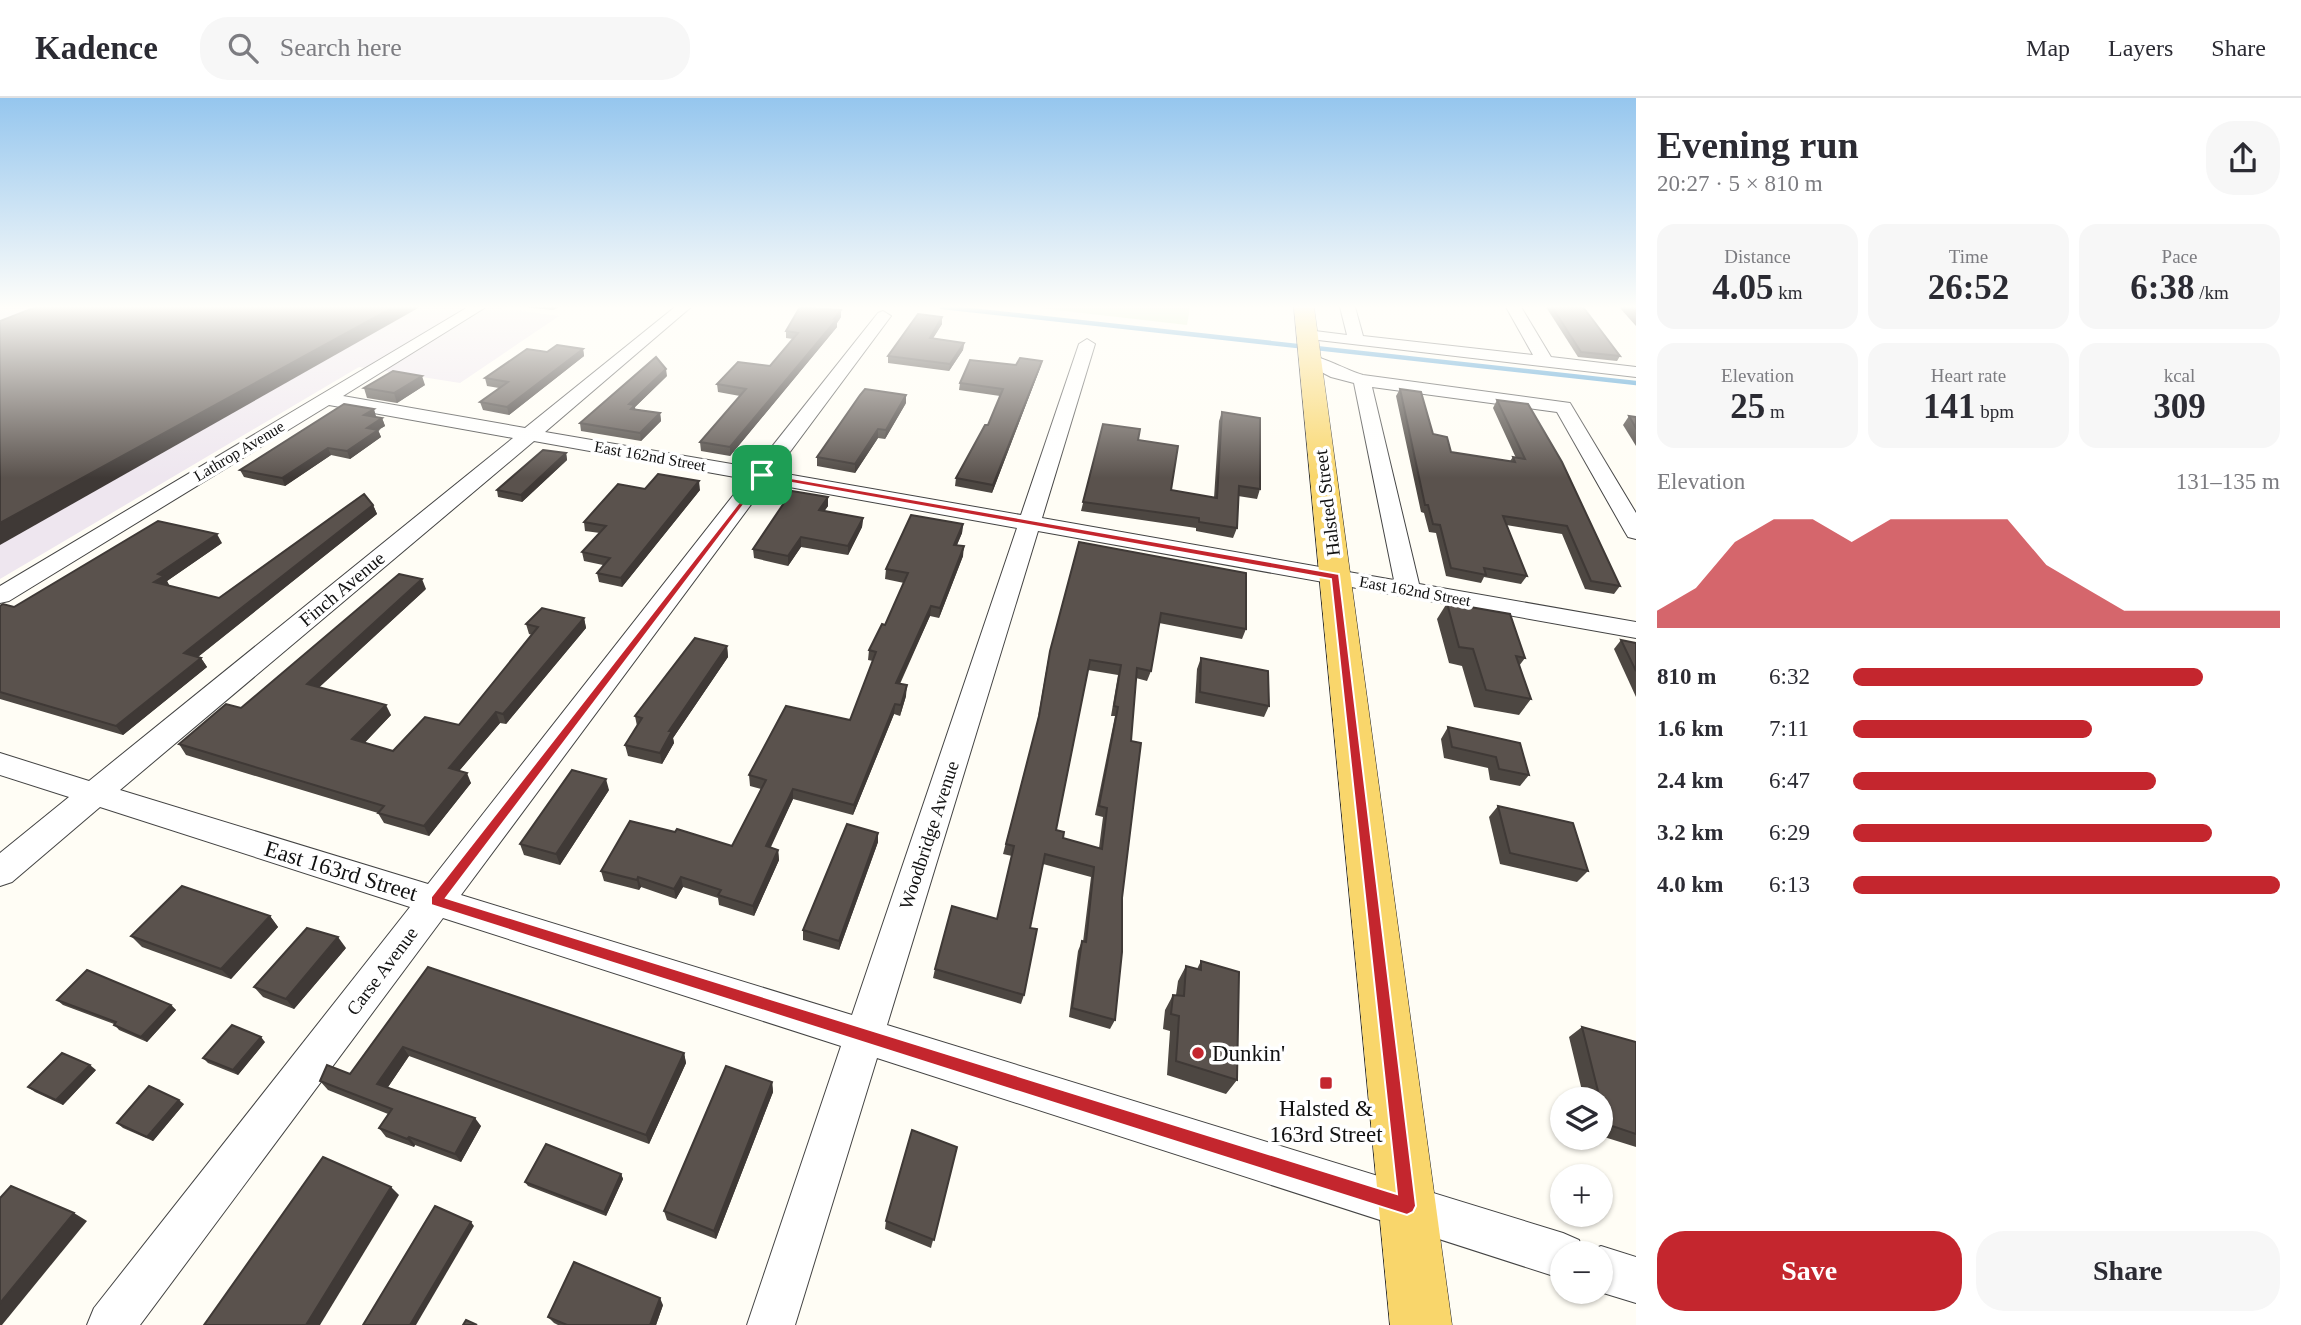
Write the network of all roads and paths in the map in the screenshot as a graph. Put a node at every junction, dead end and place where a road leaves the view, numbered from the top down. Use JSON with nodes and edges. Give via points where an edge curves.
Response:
{"nodes":[{"id":1,"x":383,"y":364,"type":"edge"},
{"id":2,"x":615,"y":364,"type":"edge"},
{"id":3,"x":846,"y":364,"type":"edge"},
{"id":4,"x":1081,"y":364,"type":"edge"},
{"id":5,"x":1311,"y":364,"type":"edge"},
{"id":6,"x":1327,"y":364,"type":"edge"},
{"id":7,"x":1559,"y":364,"type":"edge"},
{"id":8,"x":1636,"y":372,"type":"edge"},
{"id":9,"x":1362,"y":380,"type":"junction"},
{"id":10,"x":1314,"y":390,"type":"junction"},
{"id":11,"x":326,"y":399,"type":"junction"},
{"id":12,"x":529,"y":435,"type":"junction"},
{"id":13,"x":762,"y":475,"type":"junction"},
{"id":14,"x":1030,"y":523,"type":"junction"},
{"id":15,"x":1636,"y":532,"type":"edge"},
{"id":16,"x":1336,"y":576,"type":"junction"},
{"id":17,"x":1408,"y":589,"type":"junction"},
{"id":18,"x":0,"y":596,"type":"edge"},
{"id":19,"x":1636,"y":630,"type":"edge"},
{"id":20,"x":0,"y":764,"type":"edge"},
{"id":21,"x":95,"y":793,"type":"junction"},
{"id":22,"x":0,"y":872,"type":"edge"},
{"id":23,"x":436,"y":901,"type":"junction"},
{"id":24,"x":864,"y":1035,"type":"junction"},
{"id":25,"x":1407,"y":1206,"type":"junction"},
{"id":26,"x":1550,"y":1252,"type":"edge"},
{"id":27,"x":1613,"y":1273,"type":"edge"},
{"id":28,"x":1636,"y":1280,"type":"edge"},
{"id":29,"x":111,"y":1325,"type":"edge"},
{"id":30,"x":771,"y":1325,"type":"edge"},
{"id":31,"x":1421,"y":1325,"type":"edge"}],
"edges":[{"from":1,"to":11,"type":"street","name":"Lathrop Avenue"},
{"from":2,"to":12,"type":"street","name":"Finch Avenue"},
{"from":3,"to":13,"type":"street","name":"Carse Avenue"},
{"from":4,"to":14,"type":"street","name":"Woodbridge Avenue"},
{"from":5,"to":10,"type":"main road","name":"Halsted Street"},
{"from":6,"to":9,"type":"street","via":[[1336,373]]},
{"from":7,"to":8,"type":"street"},
{"from":9,"to":10,"type":"street"},
{"from":9,"to":15,"type":"street","via":[[1564,407]]},
{"from":9,"to":17,"type":"street"},
{"from":10,"to":16,"type":"main road","name":"Halsted Street"},
{"from":11,"to":12,"type":"street","name":"East 162nd Street"},
{"from":11,"to":18,"type":"street","name":"Lathrop Avenue"},
{"from":12,"to":13,"type":"street","name":"East 162nd Street"},
{"from":12,"to":21,"type":"street","name":"Finch Avenue"},
{"from":13,"to":14,"type":"street","name":"East 162nd Street"},
{"from":13,"to":23,"type":"street","name":"Carse Avenue"},
{"from":14,"to":16,"type":"street","name":"East 162nd Street"},
{"from":14,"to":24,"type":"street","name":"Woodbridge Avenue"},
{"from":16,"to":17,"type":"street","name":"East 162nd Street"},
{"from":16,"to":25,"type":"main road","name":"Halsted Street"},
{"from":17,"to":19,"type":"street","name":"East 162nd Street"},
{"from":20,"to":21,"type":"street","name":"East 163rd Street"},
{"from":21,"to":22,"type":"street","name":"Finch Avenue"},
{"from":21,"to":23,"type":"street","name":"East 163rd Street"},
{"from":23,"to":24,"type":"street","name":"East 163rd Street"},
{"from":23,"to":29,"type":"street","name":"Carse Avenue"},
{"from":24,"to":25,"type":"street","name":"East 163rd Street"},
{"from":24,"to":30,"type":"street","name":"Woodbridge Avenue"},
{"from":25,"to":26,"type":"street","name":"East 163rd Street"},
{"from":25,"to":31,"type":"main road","name":"Halsted Street"},
{"from":27,"to":28,"type":"street"}]}
